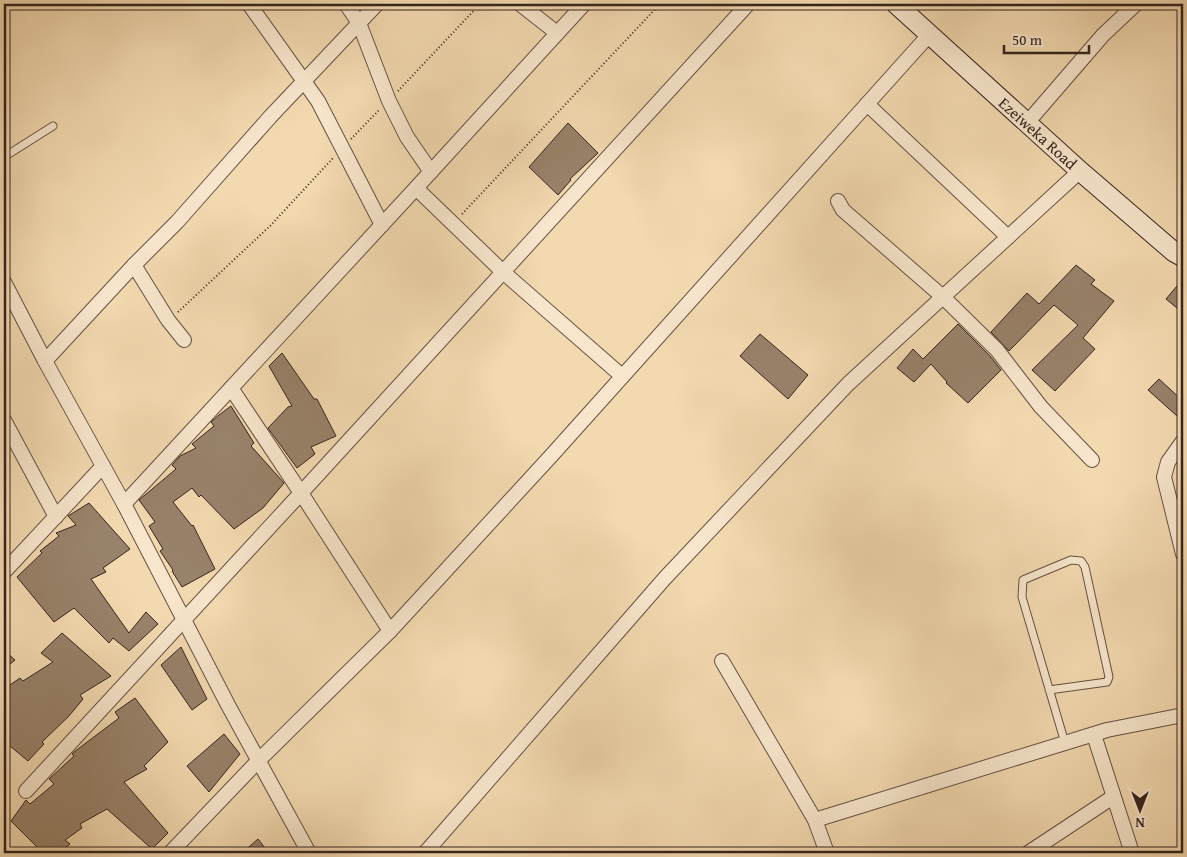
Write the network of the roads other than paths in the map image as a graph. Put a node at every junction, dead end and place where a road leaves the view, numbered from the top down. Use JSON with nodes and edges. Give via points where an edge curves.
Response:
{"nodes":[{"id":1,"x":249,"y":4,"type":"edge"},
{"id":2,"x":346,"y":4,"type":"edge"},
{"id":3,"x":377,"y":4,"type":"edge"},
{"id":4,"x":520,"y":4,"type":"edge"},
{"id":5,"x":584,"y":4,"type":"edge"},
{"id":6,"x":748,"y":4,"type":"edge"},
{"id":7,"x":896,"y":4,"type":"edge"},
{"id":8,"x":1136,"y":4,"type":"edge"},
{"id":9,"x":359,"y":23,"type":"junction"},
{"id":10,"x":557,"y":33,"type":"junction"},
{"id":11,"x":929,"y":35,"type":"junction"},
{"id":12,"x":304,"y":82,"type":"junction"},
{"id":13,"x":867,"y":104,"type":"junction"},
{"id":14,"x":1027,"y":123,"type":"junction"},
{"id":15,"x":53,"y":126,"type":"dead end"},
{"id":16,"x":4,"y":157,"type":"edge"},
{"id":17,"x":1080,"y":171,"type":"junction"},
{"id":18,"x":431,"y":172,"type":"junction"},
{"id":19,"x":416,"y":188,"type":"junction"},
{"id":20,"x":838,"y":201,"type":"dead end"},
{"id":21,"x":382,"y":225,"type":"junction"},
{"id":22,"x":1008,"y":237,"type":"junction"},
{"id":23,"x":1183,"y":257,"type":"edge"},
{"id":24,"x":134,"y":265,"type":"junction"},
{"id":25,"x":503,"y":272,"type":"junction"},
{"id":26,"x":6,"y":289,"type":"edge"},
{"id":27,"x":943,"y":297,"type":"junction"},
{"id":28,"x":184,"y":340,"type":"dead end"},
{"id":29,"x":45,"y":361,"type":"junction"},
{"id":30,"x":622,"y":376,"type":"junction"},
{"id":31,"x":231,"y":388,"type":"junction"},
{"id":32,"x":4,"y":420,"type":"edge"},
{"id":33,"x":1183,"y":441,"type":"edge"},
{"id":34,"x":1092,"y":460,"type":"dead end"},
{"id":35,"x":103,"y":466,"type":"junction"},
{"id":36,"x":301,"y":493,"type":"junction"},
{"id":37,"x":124,"y":504,"type":"junction"},
{"id":38,"x":56,"y":517,"type":"junction"},
{"id":39,"x":1183,"y":554,"type":"edge"},
{"id":40,"x":4,"y":572,"type":"edge"},
{"id":41,"x":184,"y":619,"type":"junction"},
{"id":42,"x":390,"y":631,"type":"junction"},
{"id":43,"x":722,"y":662,"type":"dead end"},
{"id":44,"x":1049,"y":690,"type":"junction"},
{"id":45,"x":1183,"y":714,"type":"edge"},
{"id":46,"x":1094,"y":735,"type":"junction"},
{"id":47,"x":1065,"y":744,"type":"junction"},
{"id":48,"x":258,"y":761,"type":"junction"},
{"id":49,"x":26,"y":792,"type":"dead end"},
{"id":50,"x":1113,"y":797,"type":"junction"},
{"id":51,"x":815,"y":820,"type":"junction"},
{"id":52,"x":170,"y":853,"type":"edge"},
{"id":53,"x":309,"y":853,"type":"edge"},
{"id":54,"x":425,"y":853,"type":"edge"},
{"id":55,"x":827,"y":853,"type":"edge"},
{"id":56,"x":1028,"y":853,"type":"edge"},
{"id":57,"x":1132,"y":853,"type":"edge"}],
"edges":[{"from":1,"to":12,"type":"street"},
{"from":2,"to":9,"type":"street"},
{"from":3,"to":9,"type":"street"},
{"from":4,"to":10,"type":"street"},
{"from":5,"to":10,"type":"street"},
{"from":6,"to":25,"type":"street"},
{"from":7,"to":11,"type":"main road","name":"Ezeiweka Road"},
{"from":8,"to":14,"type":"street","via":[[1103,35]]},
{"from":9,"to":12,"type":"street"},
{"from":9,"to":18,"type":"street","via":[[389,100],[407,137]]},
{"from":10,"to":18,"type":"street"},
{"from":11,"to":13,"type":"street"},
{"from":11,"to":14,"type":"main road","name":"Ezeiweka Road"},
{"from":12,"to":21,"type":"street","via":[[318,101]]},
{"from":12,"to":24,"type":"street"},
{"from":13,"to":22,"type":"street"},
{"from":13,"to":30,"type":"street"},
{"from":14,"to":17,"type":"main road","name":"Ezeiweka Road"},
{"from":15,"to":16,"type":"lane"},
{"from":17,"to":22,"type":"street"},
{"from":17,"to":23,"type":"main road","name":"Ezeiweka Road"},
{"from":18,"to":19,"type":"street"},
{"from":19,"to":21,"type":"street"},
{"from":19,"to":25,"type":"street"},
{"from":20,"to":27,"type":"street","via":[[843,210]]},
{"from":21,"to":31,"type":"street"},
{"from":22,"to":27,"type":"street"},
{"from":24,"to":28,"type":"street"},
{"from":24,"to":29,"type":"street"},
{"from":25,"to":30,"type":"street"},
{"from":25,"to":36,"type":"street"},
{"from":26,"to":29,"type":"street"},
{"from":27,"to":34,"type":"street","via":[[997,350],[1041,407]]},
{"from":27,"to":54,"type":"street","via":[[848,384],[672,571]]},
{"from":29,"to":35,"type":"street"},
{"from":30,"to":42,"type":"street"},
{"from":31,"to":36,"type":"street"},
{"from":31,"to":37,"type":"street"},
{"from":32,"to":38,"type":"street"},
{"from":33,"to":39,"type":"street","via":[[1168,462],[1164,477]]},
{"from":35,"to":37,"type":"street"},
{"from":35,"to":38,"type":"street"},
{"from":36,"to":41,"type":"street"},
{"from":36,"to":42,"type":"street"},
{"from":37,"to":41,"type":"street"},
{"from":38,"to":40,"type":"street"},
{"from":41,"to":48,"type":"street"},
{"from":41,"to":49,"type":"street"},
{"from":42,"to":48,"type":"street"},
{"from":43,"to":51,"type":"street"},
{"from":44,"to":44,"type":"lane","via":[[1022,597],[1023,580],[1071,560],[1080,561],[1085,567],[1109,677],[1107,682]]},
{"from":44,"to":47,"type":"lane"},
{"from":45,"to":46,"type":"street"},
{"from":46,"to":47,"type":"street"},
{"from":46,"to":50,"type":"street"},
{"from":47,"to":51,"type":"street"},
{"from":48,"to":52,"type":"street"},
{"from":48,"to":53,"type":"street"},
{"from":50,"to":56,"type":"street"},
{"from":50,"to":57,"type":"street"},
{"from":51,"to":55,"type":"street"}]}
